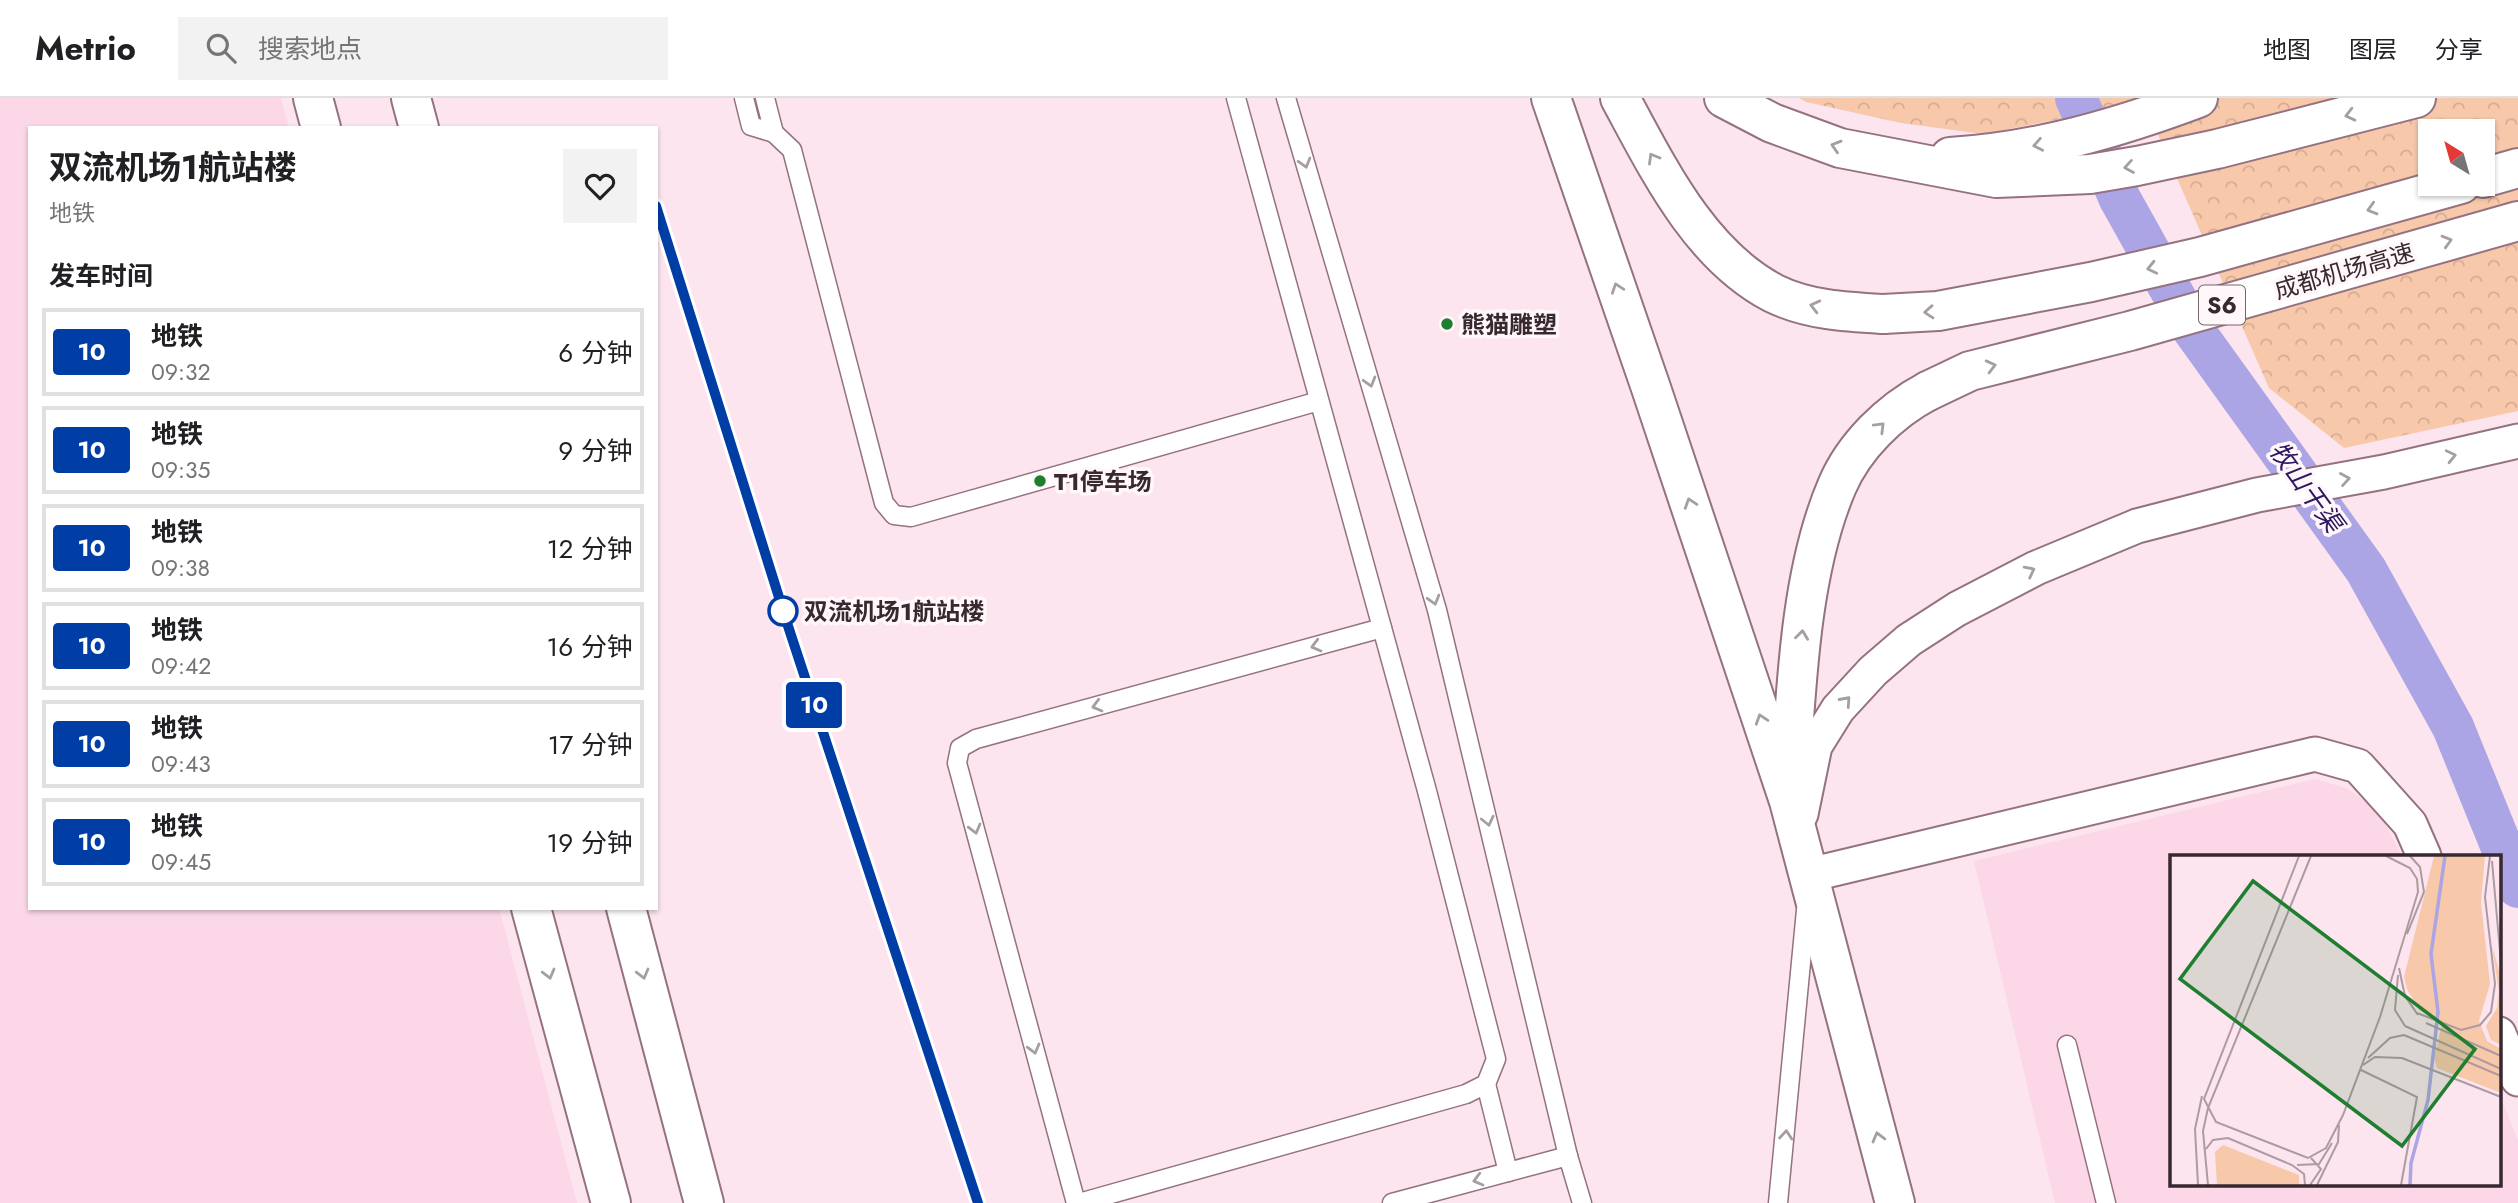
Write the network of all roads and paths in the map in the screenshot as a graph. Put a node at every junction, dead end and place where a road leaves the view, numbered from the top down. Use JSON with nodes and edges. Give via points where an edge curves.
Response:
{"nodes":[{"id":1,"x":313,"y":98,"type":"edge"},
{"id":2,"x":411,"y":98,"type":"edge"},
{"id":3,"x":744,"y":98,"type":"edge"},
{"id":4,"x":765,"y":98,"type":"edge"},
{"id":5,"x":1236,"y":98,"type":"edge"},
{"id":6,"x":1286,"y":98,"type":"edge"},
{"id":7,"x":1551,"y":98,"type":"edge"},
{"id":8,"x":1620,"y":98,"type":"edge"},
{"id":9,"x":1724,"y":98,"type":"edge"},
{"id":10,"x":2197,"y":98,"type":"edge"},
{"id":11,"x":2416,"y":98,"type":"edge"},
{"id":12,"x":320,"y":126,"type":"edge"},
{"id":13,"x":418,"y":126,"type":"edge"},
{"id":14,"x":774,"y":133,"type":"junction"},
{"id":15,"x":1903,"y":160,"type":"junction"},
{"id":16,"x":2518,"y":168,"type":"edge"},
{"id":17,"x":2496,"y":174,"type":"edge"},
{"id":18,"x":2418,"y":196,"type":"edge"},
{"id":19,"x":2518,"y":220,"type":"edge"},
{"id":20,"x":1319,"y":401,"type":"junction"},
{"id":21,"x":2518,"y":441,"type":"edge"},
{"id":22,"x":1382,"y":628,"type":"junction"},
{"id":23,"x":1793,"y":816,"type":"junction"},
{"id":24,"x":2424,"y":855,"type":"edge"},
{"id":25,"x":1809,"y":875,"type":"junction"},
{"id":26,"x":532,"y":910,"type":"edge"},
{"id":27,"x":627,"y":910,"type":"edge"},
{"id":28,"x":2500,"y":1036,"type":"edge"},
{"id":29,"x":2067,"y":1045,"type":"dead end"},
{"id":30,"x":2518,"y":1079,"type":"edge"},
{"id":31,"x":1486,"y":1084,"type":"junction"},
{"id":32,"x":1568,"y":1156,"type":"junction"},
{"id":33,"x":1508,"y":1172,"type":"junction"},
{"id":34,"x":611,"y":1203,"type":"edge"},
{"id":35,"x":704,"y":1203,"type":"edge"},
{"id":36,"x":1078,"y":1203,"type":"edge"},
{"id":37,"x":1391,"y":1203,"type":"edge"},
{"id":38,"x":1582,"y":1203,"type":"edge"},
{"id":39,"x":1778,"y":1203,"type":"edge"},
{"id":40,"x":1895,"y":1203,"type":"edge"},
{"id":41,"x":2106,"y":1203,"type":"edge"}],
"edges":[{"from":1,"to":12,"type":"main road"},
{"from":2,"to":13,"type":"main road"},
{"from":3,"to":14,"type":"lane","via":[[751,126]]},
{"from":4,"to":14,"type":"lane"},
{"from":5,"to":20,"type":"lane"},
{"from":6,"to":32,"type":"lane","one_way":true,"via":[[1437,610]]},
{"from":23,"to":7,"type":"main road","one_way":true},
{"from":18,"to":8,"type":"main road","number":"S6","one_way":true,"via":[[2132,273],[1938,311],[1838,312],[1774,293],[1749,277],[1712,242],[1682,205]]},
{"from":15,"to":9,"type":"main road","one_way":true,"via":[[1840,148],[1761,118]]},
{"from":10,"to":15,"type":"main road","one_way":true,"via":[[2071,138],[1975,156]]},
{"from":11,"to":15,"type":"main road","one_way":true,"via":[[2217,149],[2090,174],[1996,178]]},
{"from":14,"to":20,"type":"lane","via":[[792,150],[884,503],[894,515],[911,517]]},
{"from":16,"to":17,"type":"main road"},
{"from":23,"to":19,"type":"main road","name":"成都机场高速","number":"S6","one_way":true,"via":[[1804,616],[1820,531],[1837,484],[1861,446],[1885,421],[1913,399],[1970,371],[2143,328]]},
{"from":20,"to":22,"type":"lane"},
{"from":23,"to":21,"type":"street","one_way":true,"via":[[1815,746],[1838,709],[1909,640],[1957,609],[2049,562],[2137,526],[2257,495]]},
{"from":22,"to":31,"type":"lane","via":[[1496,1059]]},
{"from":22,"to":36,"type":"lane","one_way":true,"via":[[976,739],[960,748],[957,763]]},
{"from":23,"to":25,"type":"main road"},
{"from":24,"to":25,"type":"street","via":[[2410,824],[2358,766],[2315,754]]},
{"from":39,"to":25,"type":"lane","one_way":true},
{"from":40,"to":25,"type":"main road","one_way":true},
{"from":26,"to":34,"type":"main road","one_way":true},
{"from":27,"to":35,"type":"main road","one_way":true},
{"from":28,"to":30,"type":"street"},
{"from":29,"to":41,"type":"lane"},
{"from":31,"to":33,"type":"lane"},
{"from":31,"to":36,"type":"lane","via":[[1466,1094]]},
{"from":32,"to":33,"type":"lane"},
{"from":32,"to":38,"type":"lane"},
{"from":33,"to":37,"type":"lane","one_way":true}]}
